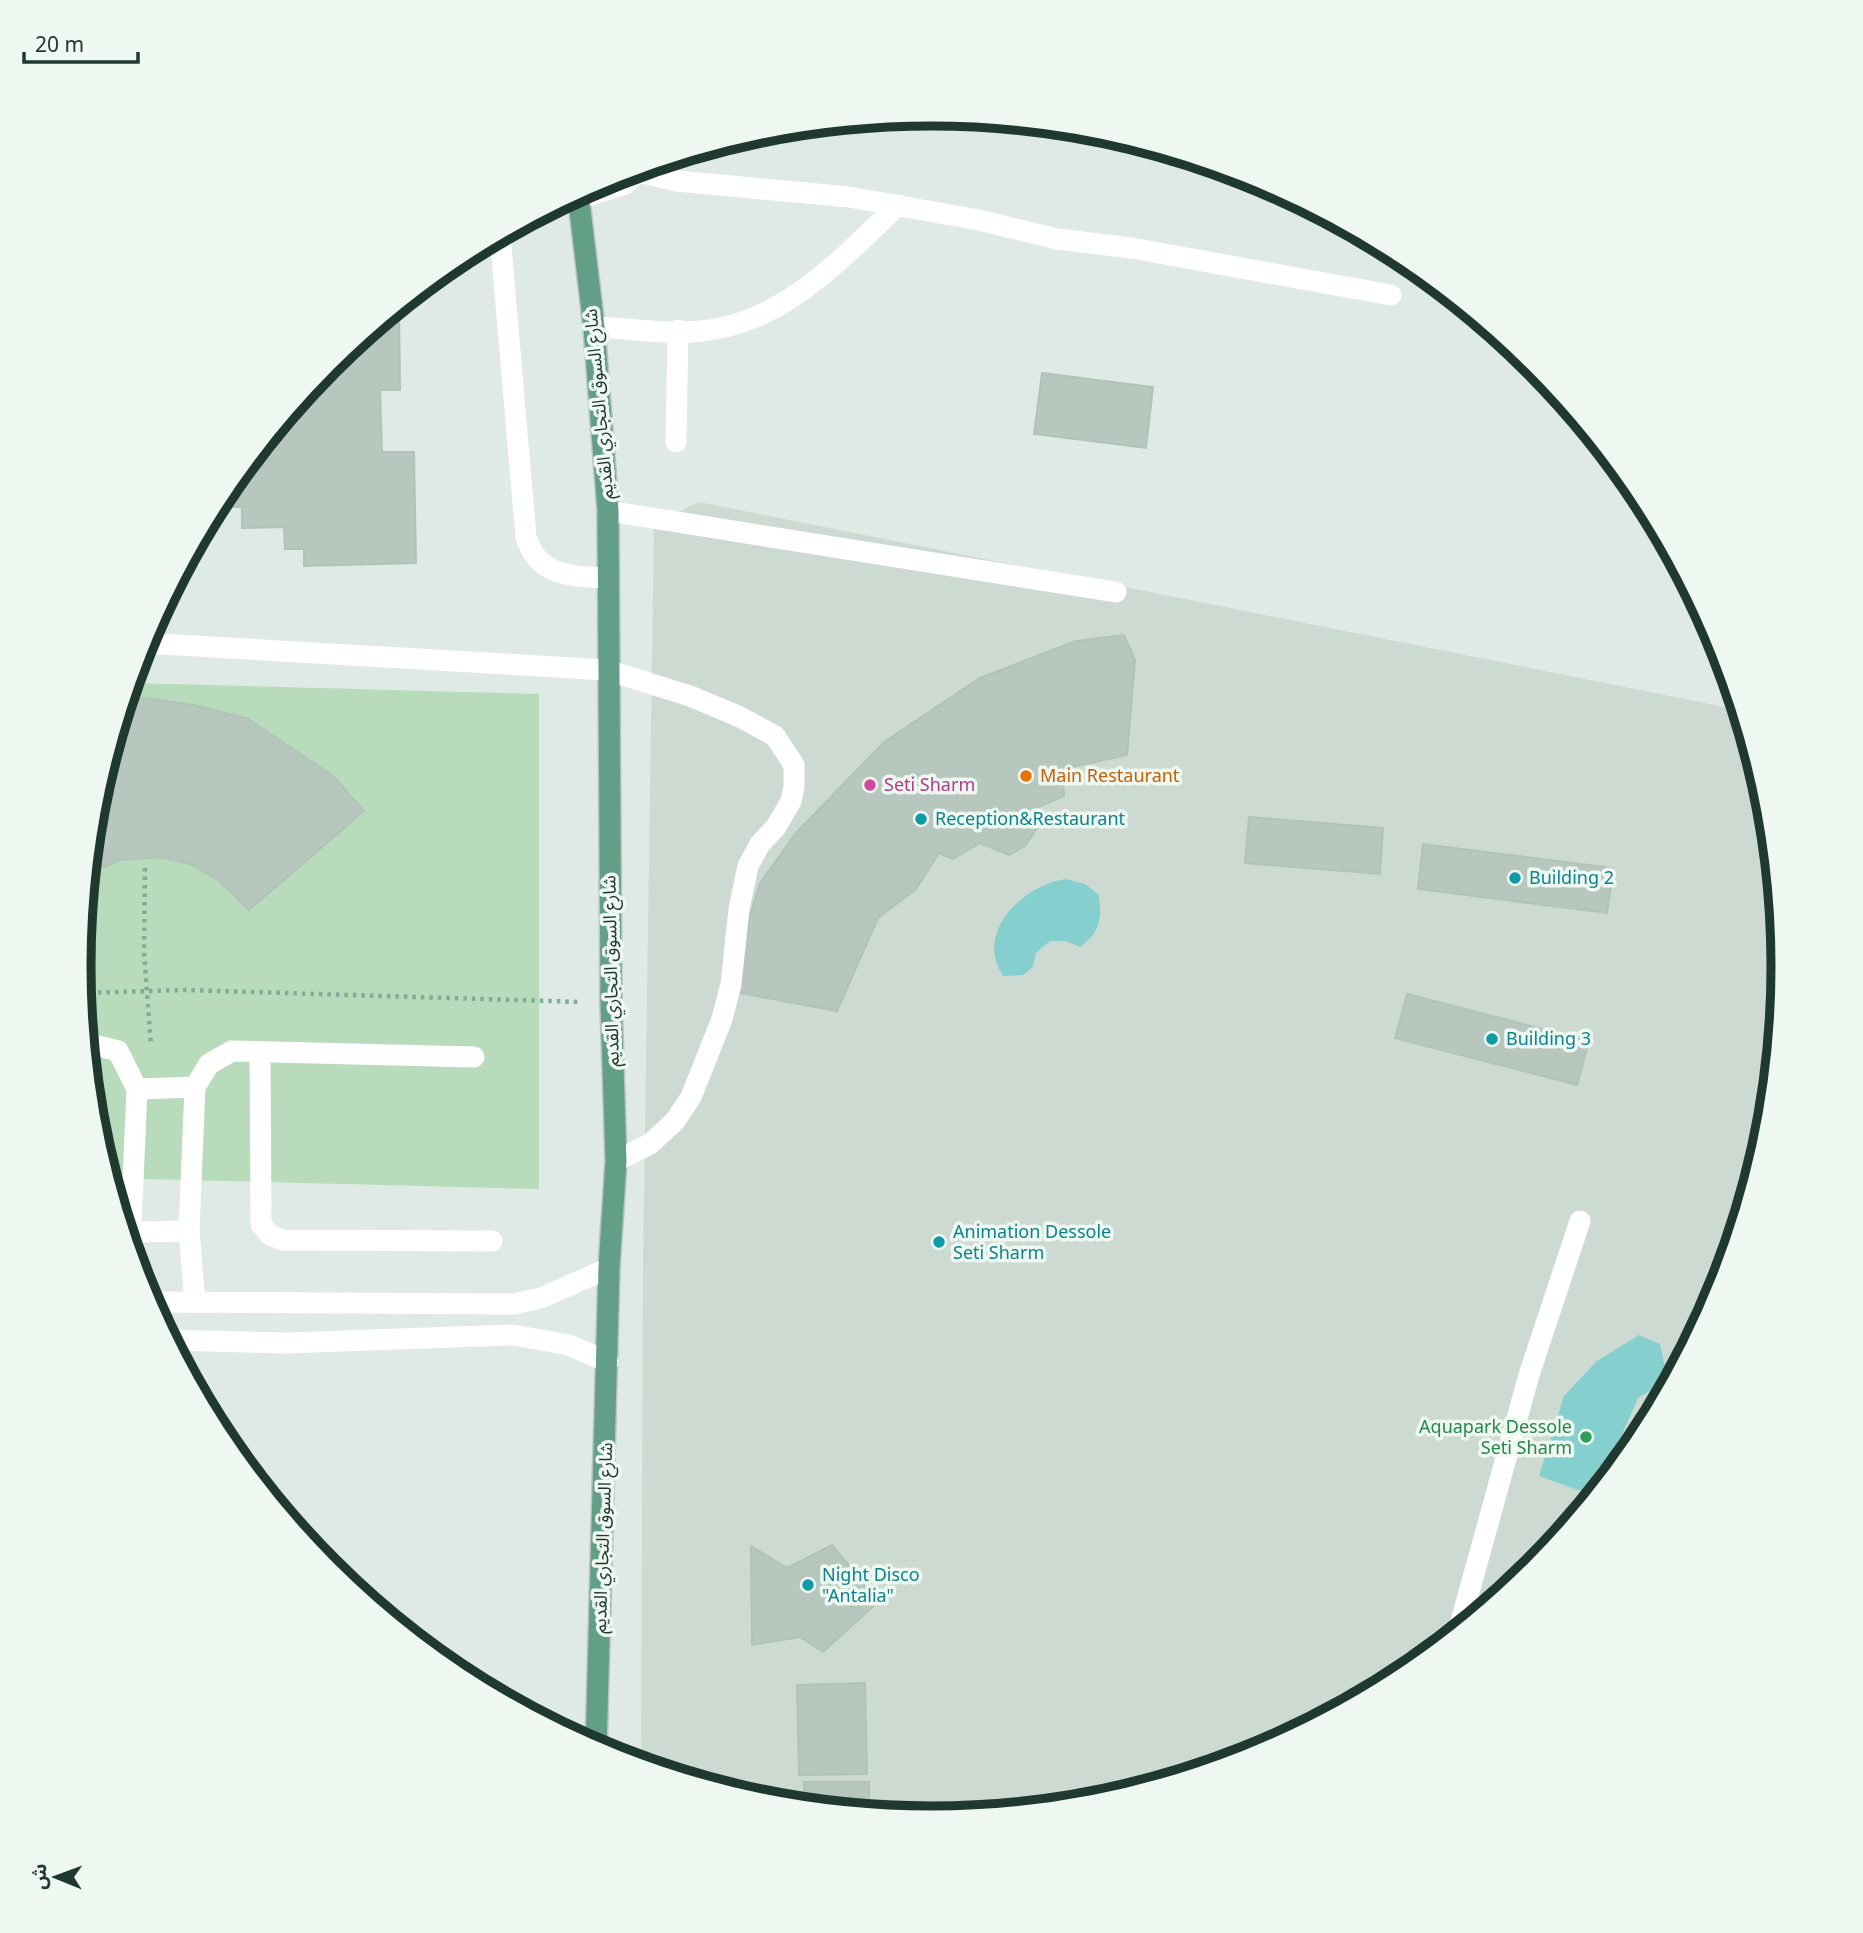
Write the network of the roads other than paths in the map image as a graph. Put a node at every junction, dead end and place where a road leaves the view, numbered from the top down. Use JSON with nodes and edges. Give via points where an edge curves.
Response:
{"nodes":[{"id":1,"x":653,"y":174,"type":"edge"},
{"id":2,"x":579,"y":204,"type":"edge"},
{"id":3,"x":898,"y":205,"type":"junction"},
{"id":4,"x":501,"y":245,"type":"edge"},
{"id":5,"x":1391,"y":295,"type":"dead end"},
{"id":6,"x":594,"y":327,"type":"junction"},
{"id":7,"x":678,"y":330,"type":"junction"},
{"id":8,"x":676,"y":442,"type":"dead end"},
{"id":9,"x":608,"y":511,"type":"junction"},
{"id":10,"x":607,"y":578,"type":"junction"},
{"id":11,"x":1116,"y":593,"type":"dead end"},
{"id":12,"x":156,"y":644,"type":"edge"},
{"id":13,"x":607,"y":670,"type":"junction"},
{"id":14,"x":95,"y":1045,"type":"edge"},
{"id":15,"x":260,"y":1052,"type":"junction"},
{"id":16,"x":474,"y":1057,"type":"dead end"},
{"id":17,"x":195,"y":1087,"type":"junction"},
{"id":18,"x":137,"y":1088,"type":"junction"},
{"id":19,"x":616,"y":1161,"type":"junction"},
{"id":20,"x":1580,"y":1221,"type":"dead end"},
{"id":21,"x":132,"y":1223,"type":"edge"},
{"id":22,"x":189,"y":1231,"type":"junction"},
{"id":23,"x":137,"y":1239,"type":"edge"},
{"id":24,"x":492,"y":1241,"type":"dead end"},
{"id":25,"x":609,"y":1268,"type":"junction"},
{"id":26,"x":161,"y":1302,"type":"edge"},
{"id":27,"x":195,"y":1302,"type":"junction"},
{"id":28,"x":179,"y":1340,"type":"edge"},
{"id":29,"x":608,"y":1362,"type":"junction"},
{"id":30,"x":1462,"y":1618,"type":"edge"},
{"id":31,"x":596,"y":1737,"type":"edge"}],
"edges":[{"from":1,"to":3,"type":"street","via":[[677,181]]},
{"from":2,"to":6,"type":"main road","name":"شارع السوق التجاري القديم"},
{"from":3,"to":5,"type":"street","via":[[1058,239]]},
{"from":3,"to":7,"type":"street","via":[[822,277],[779,306],[726,326]]},
{"from":4,"to":10,"type":"street","via":[[529,548],[553,572]]},
{"from":6,"to":7,"type":"street"},
{"from":6,"to":9,"type":"main road","name":"شارع السوق التجاري القديم"},
{"from":7,"to":8,"type":"street"},
{"from":9,"to":10,"type":"main road","name":"شارع السوق التجاري القديم"},
{"from":9,"to":11,"type":"street"},
{"from":10,"to":13,"type":"main road","name":"شارع السوق التجاري القديم"},
{"from":12,"to":13,"type":"street"},
{"from":13,"to":19,"type":"main road","name":"شارع السوق التجاري القديم"},
{"from":13,"to":19,"type":"street","via":[[690,696],[765,729],[785,748],[794,765],[791,801],[748,866],[726,1007],[691,1097],[663,1133]]},
{"from":14,"to":18,"type":"street","via":[[118,1051]]},
{"from":15,"to":16,"type":"street"},
{"from":15,"to":17,"type":"street","via":[[232,1051],[209,1064]]},
{"from":15,"to":24,"type":"street","via":[[261,1224],[270,1235],[283,1240]]},
{"from":17,"to":18,"type":"street"},
{"from":17,"to":22,"type":"street"},
{"from":18,"to":21,"type":"street"},
{"from":19,"to":25,"type":"main road","name":"شارع السوق التجاري القديم"},
{"from":20,"to":30,"type":"street","via":[[1529,1375]]},
{"from":22,"to":23,"type":"street"},
{"from":22,"to":27,"type":"street"},
{"from":25,"to":27,"type":"street","via":[[541,1298],[514,1304]]},
{"from":25,"to":29,"type":"main road","name":"شارع السوق التجاري القديم"},
{"from":26,"to":27,"type":"street"},
{"from":28,"to":29,"type":"street","via":[[286,1343],[513,1335],[569,1345]]},
{"from":29,"to":31,"type":"main road","name":"شارع السوق التجاري القديم"}]}
